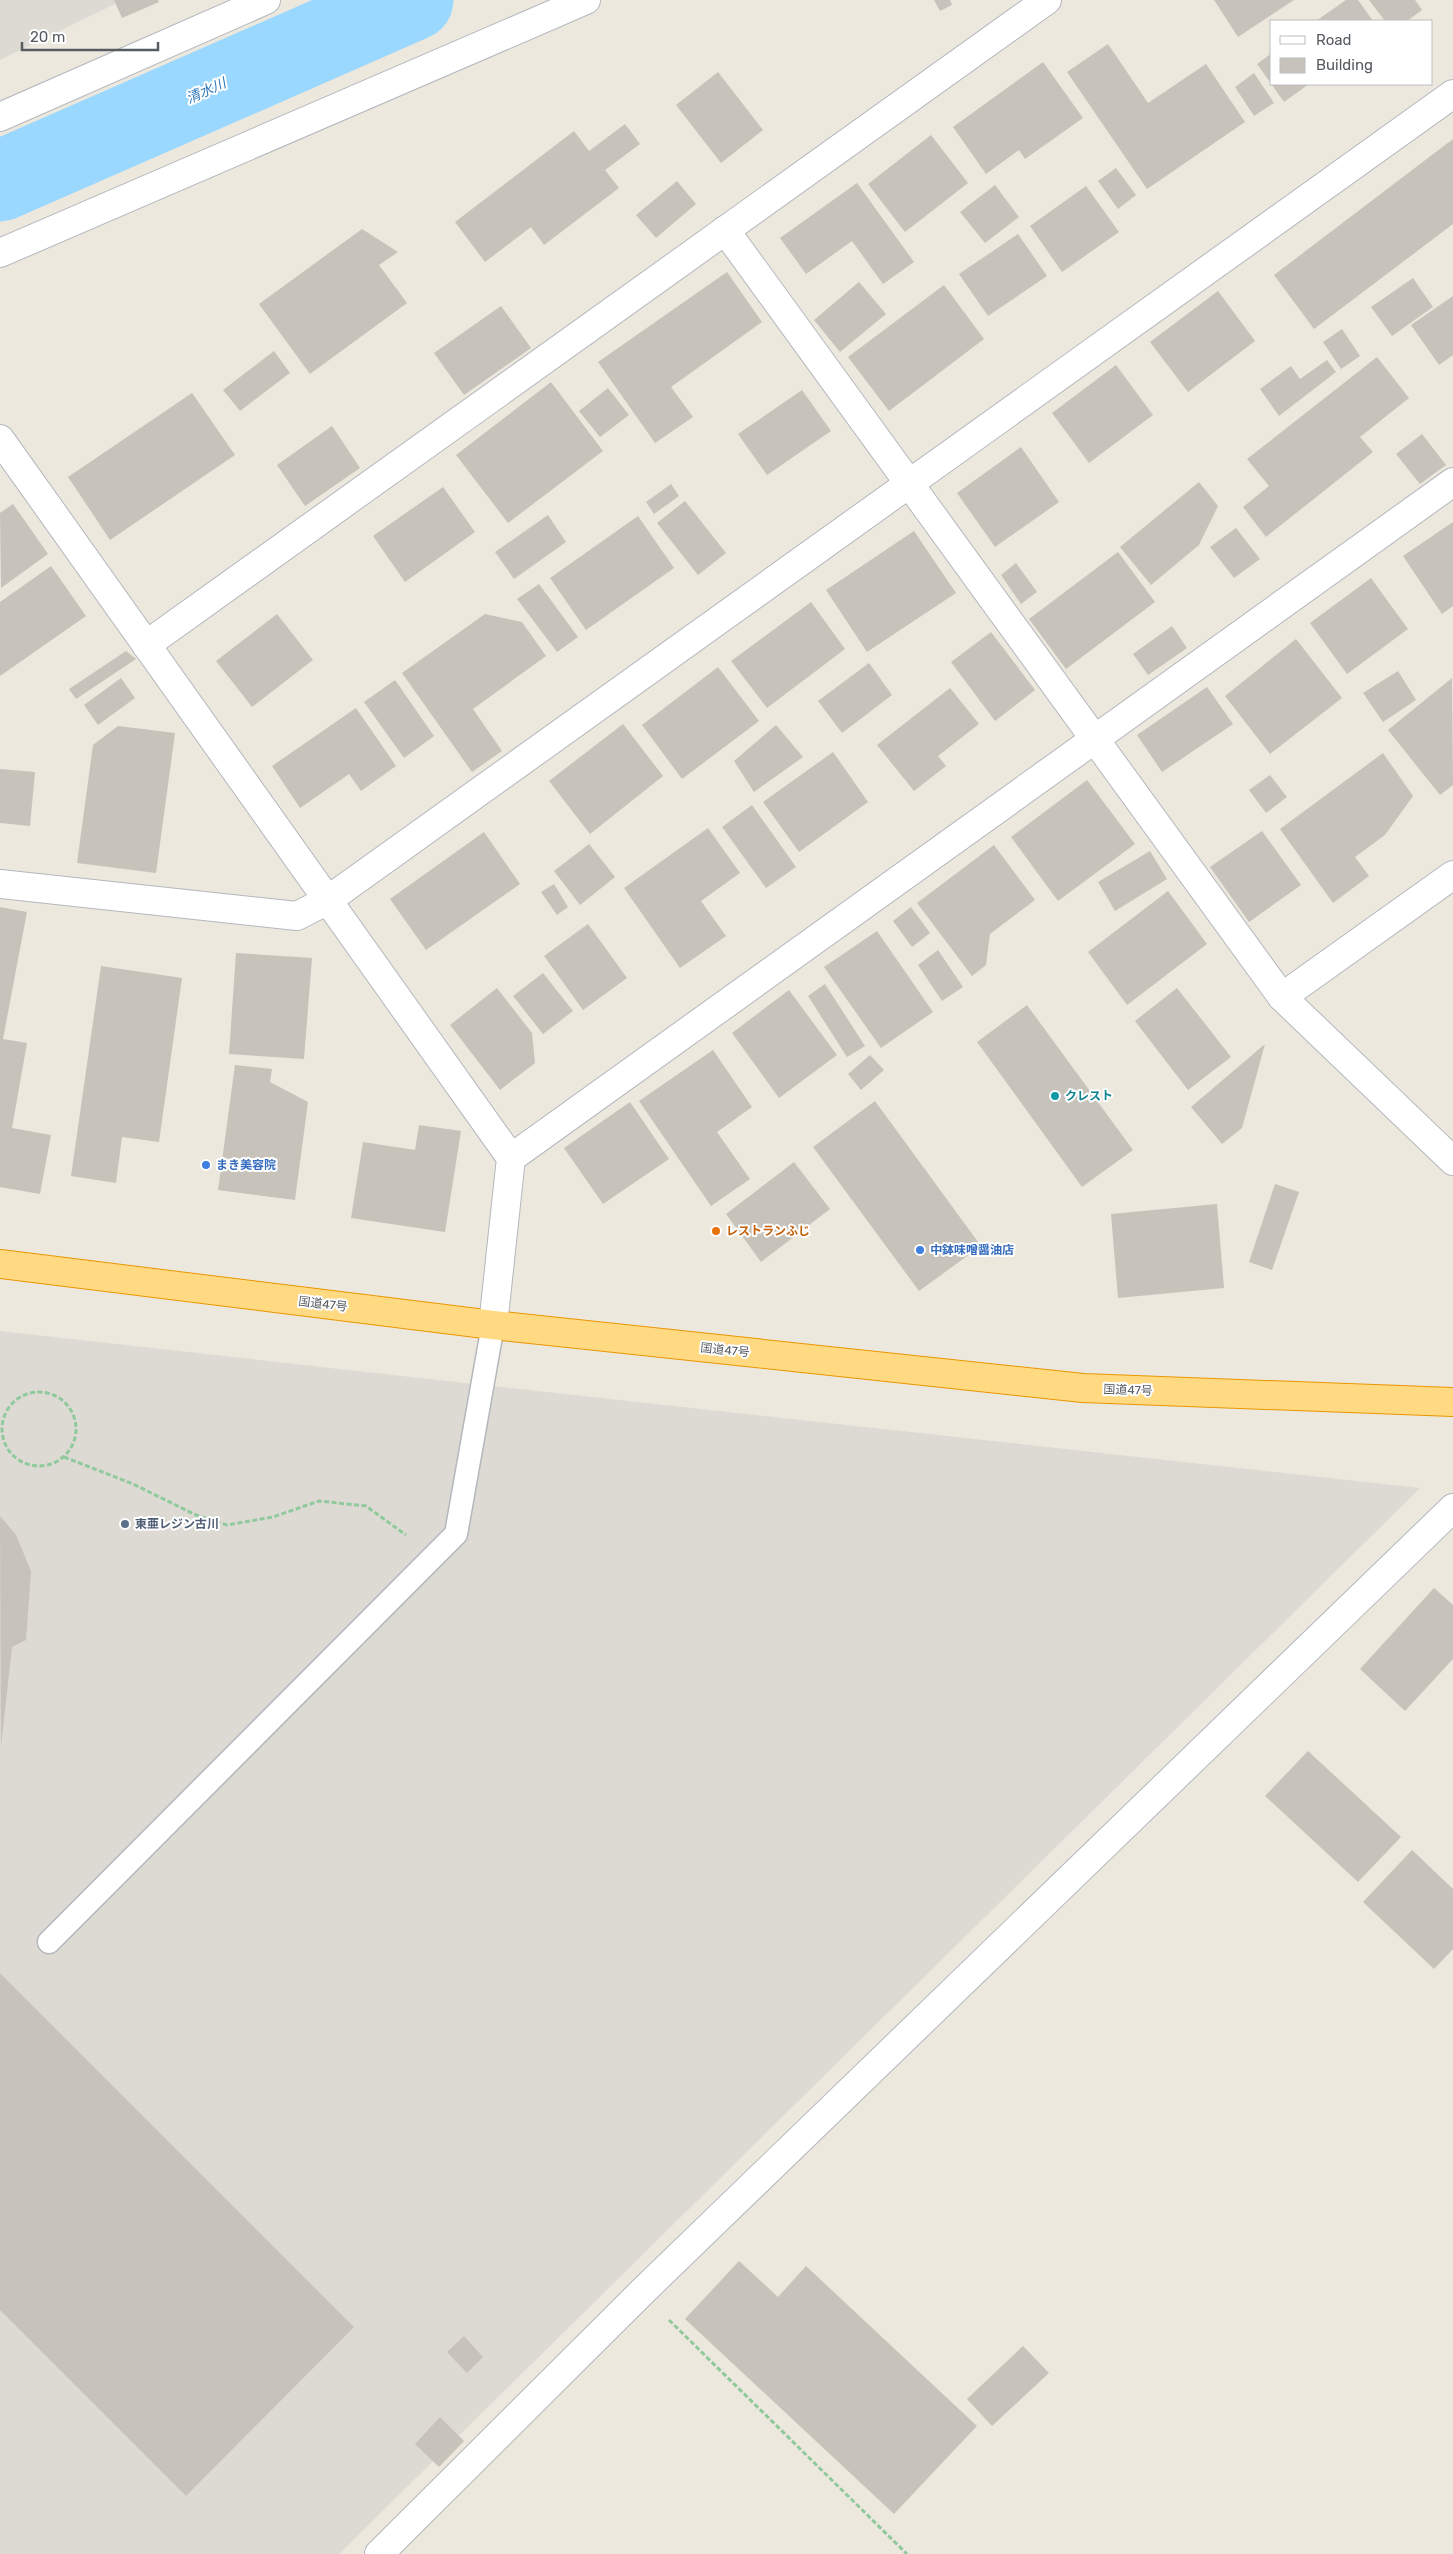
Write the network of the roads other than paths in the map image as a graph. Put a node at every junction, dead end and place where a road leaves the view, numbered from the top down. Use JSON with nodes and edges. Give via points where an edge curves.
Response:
{"nodes":[{"id":1,"x":266,"y":0,"type":"edge"},
{"id":2,"x":586,"y":0,"type":"edge"},
{"id":3,"x":1047,"y":0,"type":"edge"},
{"id":4,"x":1453,"y":94,"type":"edge"},
{"id":5,"x":0,"y":117,"type":"edge"},
{"id":6,"x":725,"y":230,"type":"junction"},
{"id":7,"x":0,"y":253,"type":"edge"},
{"id":8,"x":0,"y":438,"type":"edge"},
{"id":9,"x":1453,"y":482,"type":"edge"},
{"id":10,"x":909,"y":483,"type":"junction"},
{"id":11,"x":146,"y":645,"type":"junction"},
{"id":12,"x":1095,"y":739,"type":"junction"},
{"id":13,"x":1453,"y":875,"type":"edge"},
{"id":14,"x":0,"y":884,"type":"edge"},
{"id":15,"x":328,"y":900,"type":"junction"},
{"id":16,"x":1282,"y":997,"type":"junction"},
{"id":17,"x":510,"y":1158,"type":"junction"},
{"id":18,"x":1453,"y":1161,"type":"edge"},
{"id":19,"x":0,"y":1264,"type":"edge"},
{"id":20,"x":493,"y":1325,"type":"junction"},
{"id":21,"x":1453,"y":1402,"type":"edge"},
{"id":22,"x":1453,"y":1508,"type":"edge"},
{"id":23,"x":50,"y":1942,"type":"dead end"},
{"id":24,"x":379,"y":2554,"type":"edge"}],
"edges":[{"from":1,"to":5,"type":"street"},
{"from":2,"to":7,"type":"street"},
{"from":3,"to":6,"type":"street"},
{"from":4,"to":10,"type":"street"},
{"from":6,"to":10,"type":"street"},
{"from":6,"to":11,"type":"street"},
{"from":8,"to":11,"type":"street"},
{"from":9,"to":12,"type":"street"},
{"from":10,"to":12,"type":"street"},
{"from":10,"to":15,"type":"street"},
{"from":11,"to":15,"type":"street"},
{"from":12,"to":16,"type":"street"},
{"from":12,"to":17,"type":"street"},
{"from":13,"to":16,"type":"street"},
{"from":14,"to":15,"type":"street","via":[[297,916]]},
{"from":15,"to":17,"type":"street"},
{"from":16,"to":18,"type":"street"},
{"from":17,"to":20,"type":"street"},
{"from":19,"to":20,"type":"highway","name":"国道47号"},
{"from":20,"to":21,"type":"highway","name":"国道47号","via":[[1083,1388]]},
{"from":20,"to":23,"type":"lane","via":[[456,1534]]},
{"from":22,"to":24,"type":"street","via":[[641,2293]]}]}
